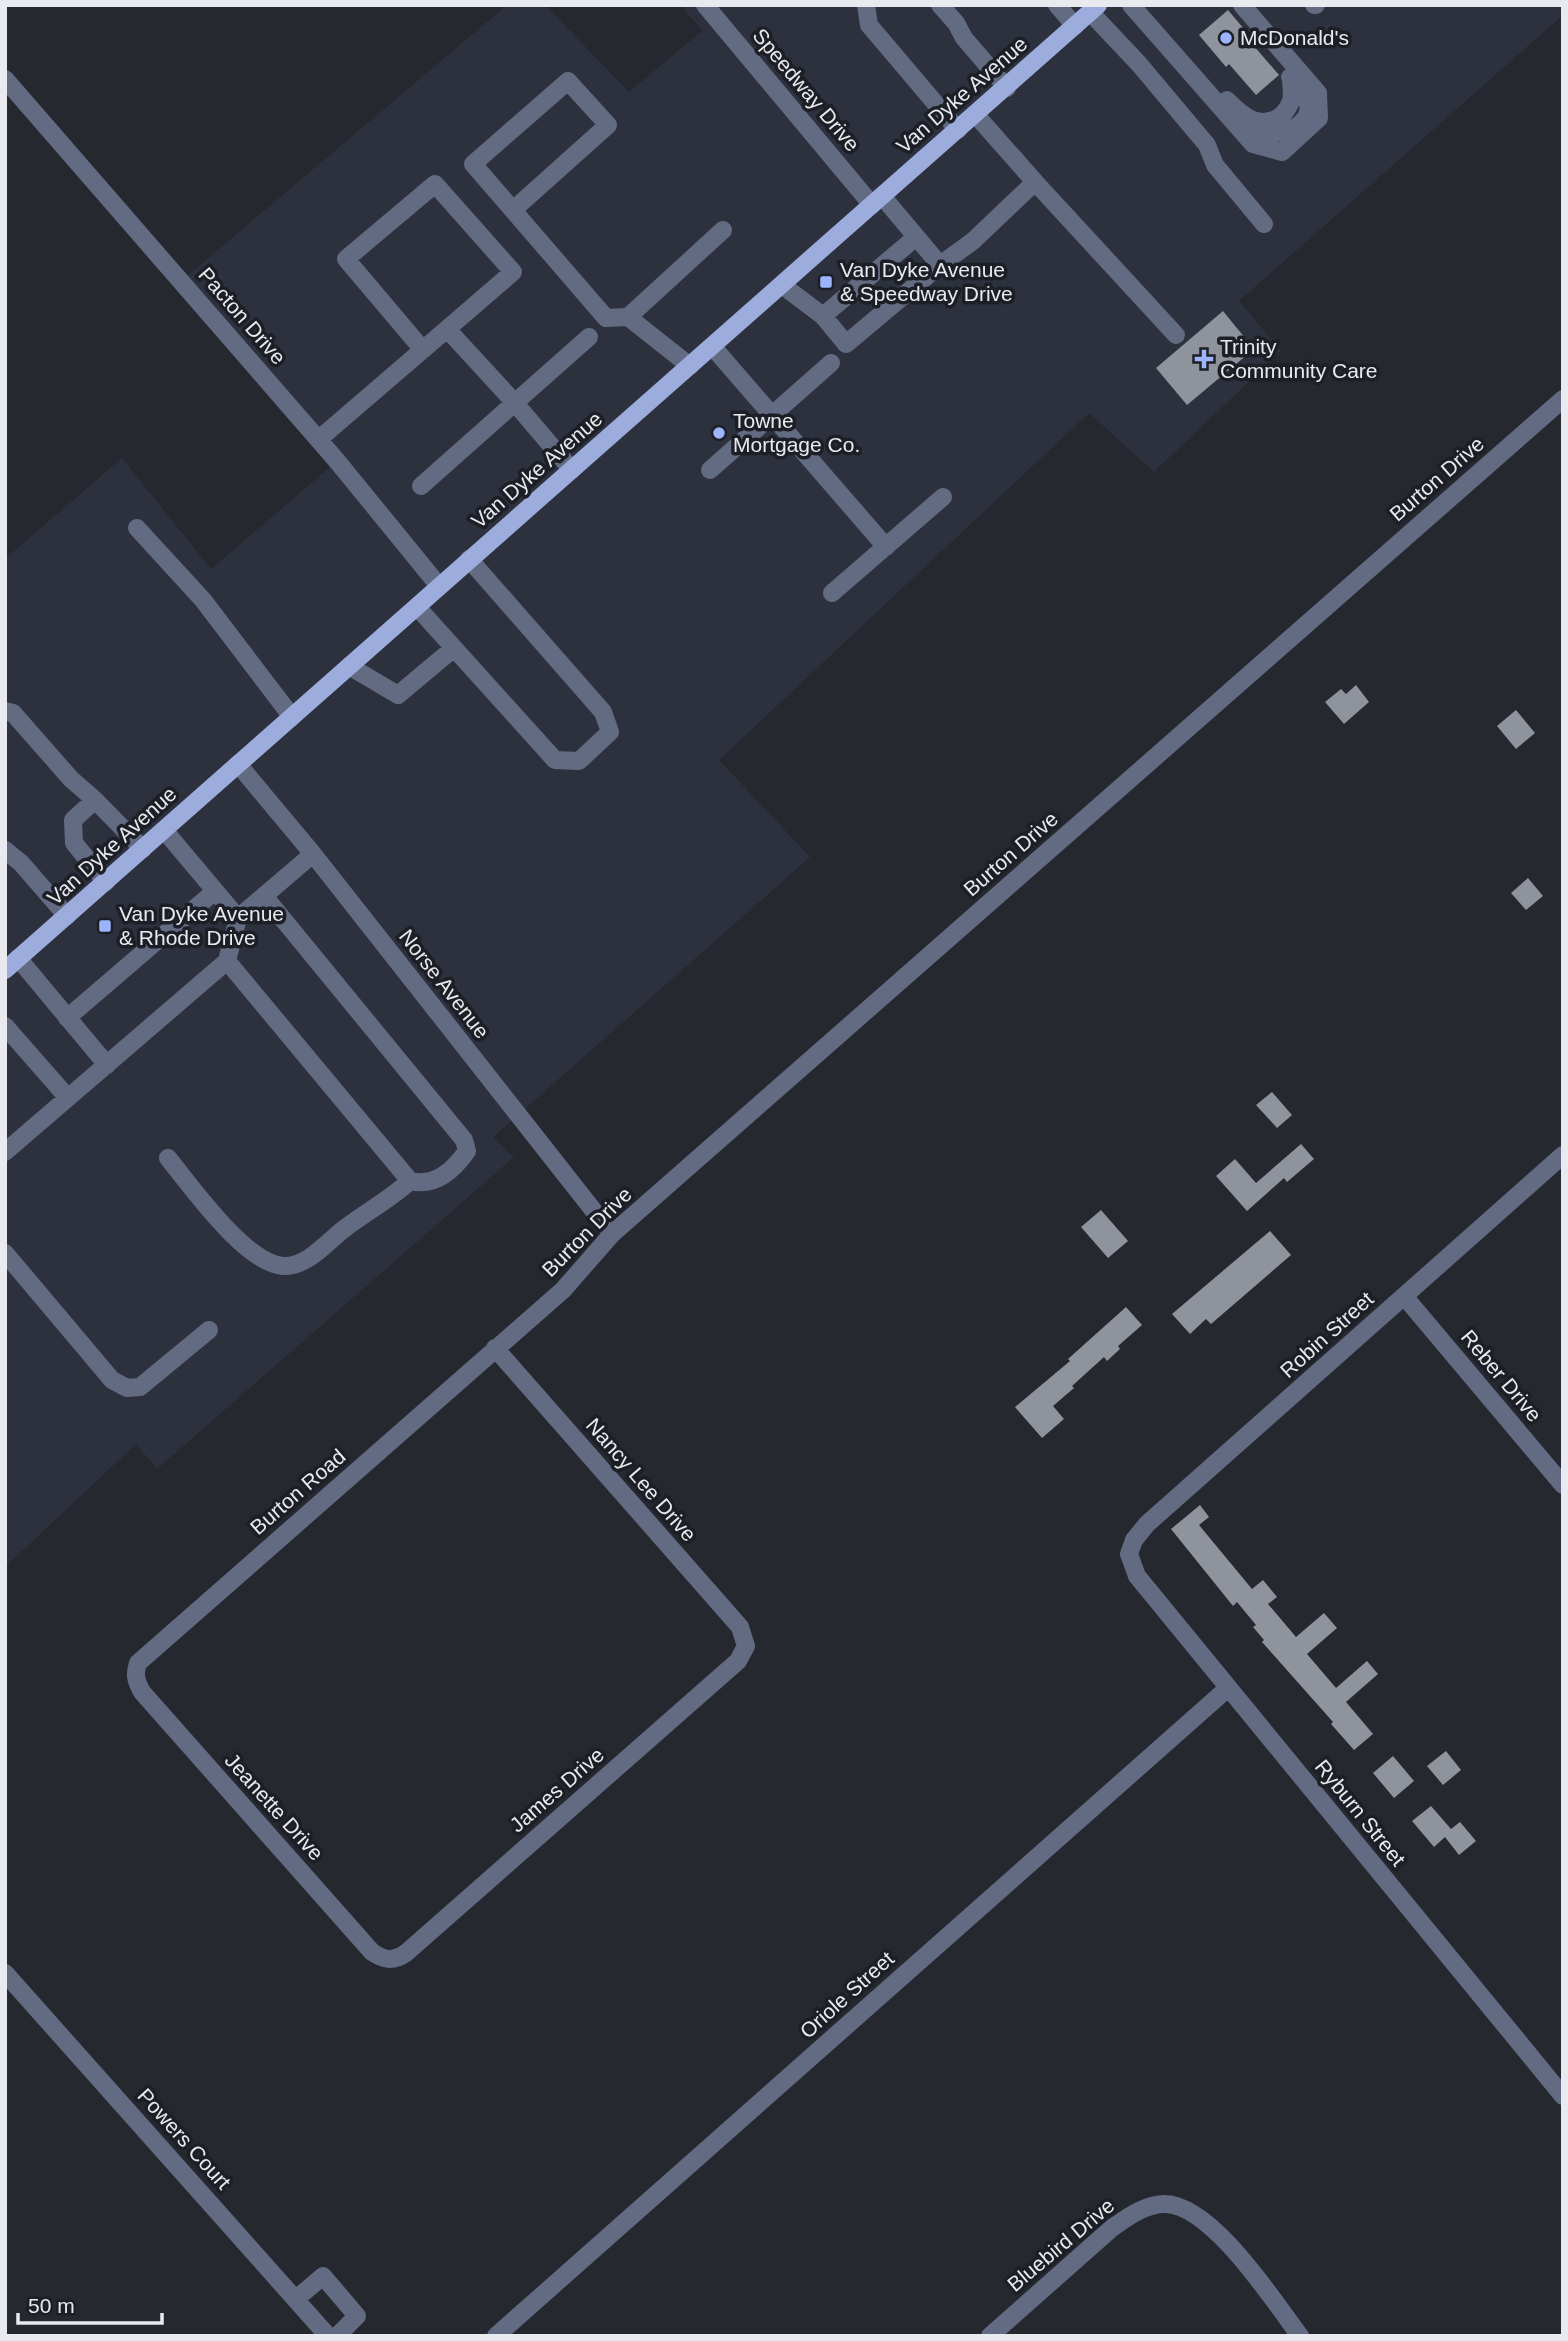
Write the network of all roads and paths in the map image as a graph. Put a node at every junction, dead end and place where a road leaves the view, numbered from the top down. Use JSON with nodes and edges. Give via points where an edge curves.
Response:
{"nodes":[{"id":1,"x":705,"y":5,"type":"edge"},
{"id":2,"x":866,"y":5,"type":"edge"},
{"id":3,"x":940,"y":5,"type":"edge"},
{"id":4,"x":1057,"y":5,"type":"edge"},
{"id":5,"x":1131,"y":5,"type":"edge"},
{"id":6,"x":1234,"y":5,"type":"edge"},
{"id":7,"x":1242,"y":5,"type":"edge"},
{"id":8,"x":1094,"y":9,"type":"edge"},
{"id":9,"x":1075,"y":26,"type":"junction"},
{"id":10,"x":1291,"y":78,"type":"junction"},
{"id":11,"x":5,"y":79,"type":"edge"},
{"id":12,"x":1202,"y":86,"type":"junction"},
{"id":13,"x":1007,"y":88,"type":"junction"},
{"id":14,"x":975,"y":114,"type":"junction"},
{"id":15,"x":1239,"y":128,"type":"junction"},
{"id":16,"x":958,"y":130,"type":"junction"},
{"id":17,"x":1035,"y":182,"type":"junction"},
{"id":18,"x":878,"y":200,"type":"junction"},
{"id":19,"x":513,"y":210,"type":"junction"},
{"id":20,"x":1264,"y":224,"type":"dead end"},
{"id":21,"x":723,"y":230,"type":"dead end"},
{"id":22,"x":916,"y":237,"type":"junction"},
{"id":23,"x":940,"y":264,"type":"junction"},
{"id":24,"x":782,"y":285,"type":"junction"},
{"id":25,"x":823,"y":316,"type":"junction"},
{"id":26,"x":628,"y":317,"type":"junction"},
{"id":27,"x":447,"y":329,"type":"junction"},
{"id":28,"x":1176,"y":335,"type":"dead end"},
{"id":29,"x":589,"y":337,"type":"dead end"},
{"id":30,"x":712,"y":346,"type":"junction"},
{"id":31,"x":423,"y":350,"type":"junction"},
{"id":32,"x":831,"y":363,"type":"dead end"},
{"id":33,"x":690,"y":366,"type":"junction"},
{"id":34,"x":1563,"y":399,"type":"edge"},
{"id":35,"x":514,"y":402,"type":"junction"},
{"id":36,"x":771,"y":415,"type":"junction"},
{"id":37,"x":318,"y":439,"type":"junction"},
{"id":38,"x":572,"y":470,"type":"junction"},
{"id":39,"x":710,"y":470,"type":"dead end"},
{"id":40,"x":421,"y":486,"type":"dead end"},
{"id":41,"x":943,"y":497,"type":"dead end"},
{"id":42,"x":137,"y":528,"type":"dead end"},
{"id":43,"x":886,"y":547,"type":"junction"},
{"id":44,"x":469,"y":559,"type":"junction"},
{"id":45,"x":439,"y":586,"type":"junction"},
{"id":46,"x":832,"y":593,"type":"dead end"},
{"id":47,"x":417,"y":607,"type":"junction"},
{"id":48,"x":454,"y":648,"type":"junction"},
{"id":49,"x":349,"y":666,"type":"junction"},
{"id":50,"x":5,"y":711,"type":"edge"},
{"id":51,"x":292,"y":717,"type":"junction"},
{"id":52,"x":238,"y":764,"type":"junction"},
{"id":53,"x":101,"y":807,"type":"junction"},
{"id":54,"x":164,"y":830,"type":"junction"},
{"id":55,"x":143,"y":849,"type":"junction"},
{"id":56,"x":5,"y":850,"type":"edge"},
{"id":57,"x":313,"y":854,"type":"junction"},
{"id":58,"x":106,"y":882,"type":"junction"},
{"id":59,"x":215,"y":891,"type":"junction"},
{"id":60,"x":264,"y":896,"type":"junction"},
{"id":61,"x":67,"y":916,"type":"junction"},
{"id":62,"x":238,"y":918,"type":"junction"},
{"id":63,"x":227,"y":961,"type":"junction"},
{"id":64,"x":12,"y":964,"type":"edge"},
{"id":65,"x":67,"y":1018,"type":"junction"},
{"id":66,"x":5,"y":1026,"type":"edge"},
{"id":67,"x":107,"y":1065,"type":"junction"},
{"id":68,"x":68,"y":1098,"type":"junction"},
{"id":69,"x":5,"y":1152,"type":"edge"},
{"id":70,"x":1563,"y":1156,"type":"edge"},
{"id":71,"x":168,"y":1158,"type":"dead end"},
{"id":72,"x":410,"y":1181,"type":"junction"},
{"id":73,"x":612,"y":1234,"type":"junction"},
{"id":74,"x":5,"y":1253,"type":"edge"},
{"id":75,"x":1404,"y":1296,"type":"junction"},
{"id":76,"x":209,"y":1330,"type":"dead end"},
{"id":77,"x":495,"y":1348,"type":"junction"},
{"id":78,"x":1563,"y":1485,"type":"edge"},
{"id":79,"x":1129,"y":1554,"type":"joint"},
{"id":80,"x":746,"y":1646,"type":"joint"},
{"id":81,"x":135,"y":1672,"type":"joint"},
{"id":82,"x":1228,"y":1688,"type":"junction"},
{"id":83,"x":391,"y":1960,"type":"joint"},
{"id":84,"x":5,"y":1973,"type":"edge"},
{"id":85,"x":1563,"y":2096,"type":"edge"},
{"id":86,"x":296,"y":2299,"type":"junction"},
{"id":87,"x":328,"y":2336,"type":"edge"},
{"id":88,"x":337,"y":2336,"type":"edge"},
{"id":89,"x":496,"y":2336,"type":"edge"},
{"id":90,"x":990,"y":2336,"type":"edge"},
{"id":91,"x":1300,"y":2336,"type":"edge"}],
"edges":[{"from":1,"to":18,"type":"street","name":"Speedway Drive"},
{"from":2,"to":16,"type":"street","via":[[869,25]]},
{"from":3,"to":13,"type":"street"},
{"from":4,"to":9,"type":"street"},
{"from":5,"to":12,"type":"street"},
{"from":6,"to":10,"type":"street","via":[[1244,24]]},
{"from":7,"to":15,"type":"street","via":[[1318,93],[1319,118],[1282,152],[1253,144]]},
{"from":8,"to":9,"type":"main road","name":"Van Dyke Avenue"},
{"from":8,"to":20,"type":"street","via":[[1207,145],[1215,165]]},
{"from":9,"to":13,"type":"main road","name":"Van Dyke Avenue"},
{"from":10,"to":12,"type":"street","via":[[1291,100],[1273,122],[1246,117]]},
{"from":10,"to":15,"type":"street","via":[[1307,100],[1305,119],[1297,127],[1266,133]]},
{"from":11,"to":37,"type":"street","name":"Pacton Drive"},
{"from":12,"to":15,"type":"street"},
{"from":13,"to":14,"type":"main road","name":"Van Dyke Avenue"},
{"from":14,"to":16,"type":"main road","name":"Van Dyke Avenue"},
{"from":14,"to":17,"type":"street"},
{"from":16,"to":18,"type":"main road","name":"Van Dyke Avenue"},
{"from":17,"to":23,"type":"street","via":[[973,241]]},
{"from":17,"to":28,"type":"street"},
{"from":18,"to":22,"type":"street","name":"Speedway Drive"},
{"from":18,"to":24,"type":"main road","name":"Van Dyke Avenue"},
{"from":19,"to":19,"type":"street","via":[[473,164],[568,81],[608,125]]},
{"from":19,"to":26,"type":"street","via":[[606,318]]},
{"from":21,"to":26,"type":"street"},
{"from":22,"to":23,"type":"street","name":"Speedway Drive"},
{"from":22,"to":25,"type":"street"},
{"from":23,"to":25,"type":"street","via":[[846,344]]},
{"from":24,"to":25,"type":"street"},
{"from":24,"to":30,"type":"main road","name":"Van Dyke Avenue"},
{"from":26,"to":33,"type":"street"},
{"from":27,"to":31,"type":"street"},
{"from":27,"to":31,"type":"street","via":[[513,272],[435,184],[346,259]]},
{"from":27,"to":35,"type":"street"},
{"from":29,"to":35,"type":"street"},
{"from":30,"to":33,"type":"main road","name":"Van Dyke Avenue"},
{"from":30,"to":36,"type":"street"},
{"from":31,"to":37,"type":"street"},
{"from":32,"to":36,"type":"street"},
{"from":33,"to":38,"type":"main road","name":"Van Dyke Avenue"},
{"from":34,"to":73,"type":"street","name":"Burton Drive"},
{"from":35,"to":38,"type":"street"},
{"from":35,"to":40,"type":"street"},
{"from":36,"to":39,"type":"street"},
{"from":36,"to":43,"type":"street"},
{"from":37,"to":45,"type":"street","name":"Pacton Drive"},
{"from":38,"to":44,"type":"main road","name":"Van Dyke Avenue"},
{"from":41,"to":43,"type":"street"},
{"from":42,"to":51,"type":"street","via":[[203,600]]},
{"from":43,"to":46,"type":"street"},
{"from":44,"to":45,"type":"main road","name":"Van Dyke Avenue"},
{"from":44,"to":48,"type":"street","via":[[603,712],[610,732],[579,761],[555,760]]},
{"from":45,"to":47,"type":"main road","name":"Van Dyke Avenue"},
{"from":47,"to":48,"type":"street"},
{"from":47,"to":49,"type":"main road","name":"Van Dyke Avenue"},
{"from":48,"to":49,"type":"street","via":[[398,695]]},
{"from":49,"to":51,"type":"main road","name":"Van Dyke Avenue"},
{"from":50,"to":53,"type":"street","via":[[13,713]]},
{"from":51,"to":52,"type":"main road","name":"Van Dyke Avenue"},
{"from":52,"to":54,"type":"main road","name":"Van Dyke Avenue"},
{"from":52,"to":57,"type":"street","name":"Norse Avenue"},
{"from":53,"to":55,"type":"street"},
{"from":53,"to":58,"type":"street","via":[[73,820],[74,843]]},
{"from":54,"to":55,"type":"main road","name":"Van Dyke Avenue"},
{"from":54,"to":59,"type":"street"},
{"from":55,"to":58,"type":"main road","name":"Van Dyke Avenue"},
{"from":56,"to":61,"type":"street"},
{"from":57,"to":60,"type":"street"},
{"from":57,"to":73,"type":"street","name":"Norse Avenue"},
{"from":58,"to":61,"type":"main road","name":"Van Dyke Avenue"},
{"from":59,"to":62,"type":"street"},
{"from":59,"to":65,"type":"street"},
{"from":60,"to":62,"type":"street"},
{"from":60,"to":72,"type":"street","via":[[464,1140],[467,1151],[436,1181]]},
{"from":61,"to":64,"type":"main road","name":"Van Dyke Avenue"},
{"from":62,"to":63,"type":"street"},
{"from":63,"to":67,"type":"street"},
{"from":63,"to":72,"type":"street"},
{"from":64,"to":65,"type":"street"},
{"from":65,"to":67,"type":"street"},
{"from":66,"to":68,"type":"street"},
{"from":67,"to":68,"type":"street"},
{"from":68,"to":69,"type":"street"},
{"from":70,"to":75,"type":"street","name":"Robin Street"},
{"from":71,"to":72,"type":"street","via":[[231,1234],[251,1251],[285,1266],[307,1259]]},
{"from":73,"to":77,"type":"street","name":"Burton Drive","via":[[562,1290]]},
{"from":74,"to":76,"type":"street","via":[[112,1380],[127,1388],[140,1387]]},
{"from":75,"to":78,"type":"street","name":"Reber Drive"},
{"from":75,"to":79,"type":"street","name":"Robin Street","via":[[1147,1524]]},
{"from":77,"to":80,"type":"street","name":"Nancy Lee Drive","via":[[740,1627]]},
{"from":77,"to":81,"type":"street","name":"Burton Road","via":[[144,1658]]},
{"from":79,"to":82,"type":"street","name":"Ryburn Street","via":[[1137,1576]]},
{"from":80,"to":83,"type":"street","name":"James Drive","via":[[738,1661],[406,1953]]},
{"from":81,"to":83,"type":"street","name":"Jeanette Drive","via":[[142,1692],[353,1931],[372,1952]]},
{"from":82,"to":85,"type":"street","name":"Ryburn Street"},
{"from":82,"to":89,"type":"street","name":"Oriole Street"},
{"from":84,"to":86,"type":"street","name":"Powers Court"},
{"from":86,"to":87,"type":"street","name":"Powers Court"},
{"from":86,"to":88,"type":"street","via":[[323,2276],[357,2316]]},
{"from":90,"to":91,"type":"street","name":"Bluebird Drive","via":[[1112,2228],[1133,2213],[1168,2204],[1213,2227]]}]}
